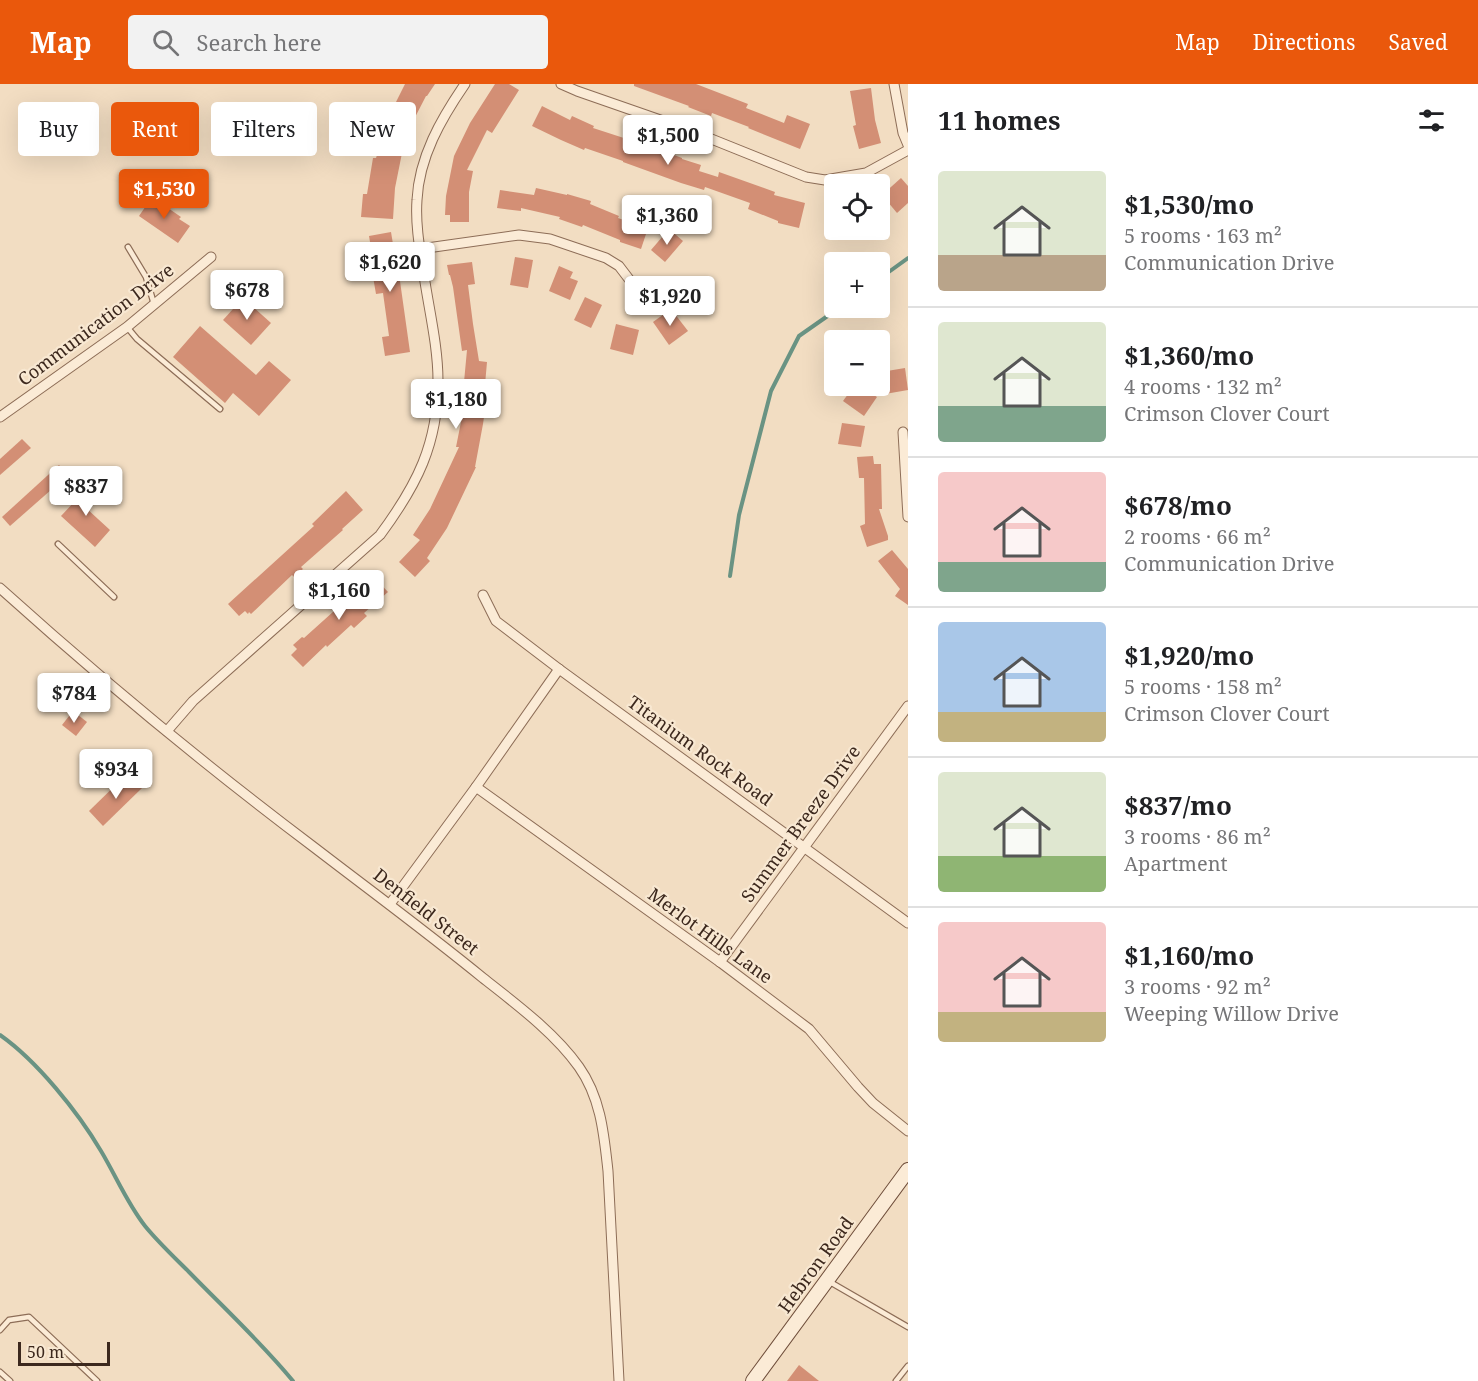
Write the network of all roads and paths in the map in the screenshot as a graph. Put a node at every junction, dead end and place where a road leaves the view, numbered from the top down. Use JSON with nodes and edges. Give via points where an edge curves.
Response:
{"nodes":[{"id":1,"x":465,"y":84,"type":"edge"},
{"id":2,"x":561,"y":84,"type":"edge"},
{"id":3,"x":894,"y":84,"type":"edge"},
{"id":4,"x":908,"y":147,"type":"edge"},
{"id":5,"x":128,"y":247,"type":"dead end"},
{"id":6,"x":420,"y":249,"type":"junction"},
{"id":7,"x":211,"y":257,"type":"dead end"},
{"id":8,"x":634,"y":287,"type":"dead end"},
{"id":9,"x":154,"y":304,"type":"junction"},
{"id":10,"x":127,"y":327,"type":"junction"},
{"id":11,"x":220,"y":409,"type":"dead end"},
{"id":12,"x":0,"y":417,"type":"edge"},
{"id":13,"x":903,"y":432,"type":"dead end"},
{"id":14,"x":908,"y":517,"type":"edge"},
{"id":15,"x":58,"y":544,"type":"dead end"},
{"id":16,"x":0,"y":588,"type":"edge"},
{"id":17,"x":483,"y":596,"type":"dead end"},
{"id":18,"x":114,"y":597,"type":"dead end"},
{"id":19,"x":559,"y":669,"type":"junction"},
{"id":20,"x":908,"y":706,"type":"edge"},
{"id":21,"x":166,"y":731,"type":"junction"},
{"id":22,"x":476,"y":786,"type":"junction"},
{"id":23,"x":804,"y":848,"type":"junction"},
{"id":24,"x":390,"y":904,"type":"junction"},
{"id":25,"x":908,"y":923,"type":"edge"},
{"id":26,"x":720,"y":962,"type":"junction"},
{"id":27,"x":908,"y":1131,"type":"edge"},
{"id":28,"x":908,"y":1170,"type":"edge"},
{"id":29,"x":827,"y":1281,"type":"junction"},
{"id":30,"x":908,"y":1327,"type":"edge"},
{"id":31,"x":0,"y":1330,"type":"edge"},
{"id":32,"x":908,"y":1366,"type":"edge"},
{"id":33,"x":0,"y":1371,"type":"edge"},
{"id":34,"x":10,"y":1381,"type":"edge"},
{"id":35,"x":97,"y":1381,"type":"edge"},
{"id":36,"x":619,"y":1381,"type":"edge"},
{"id":37,"x":753,"y":1381,"type":"edge"},
{"id":38,"x":896,"y":1381,"type":"edge"}],
"edges":[{"from":1,"to":6,"type":"street","via":[[430,143],[423,165],[417,199]]},
{"from":2,"to":4,"type":"street","via":[[806,177],[825,180],[866,173]]},
{"from":3,"to":4,"type":"street"},
{"from":5,"to":9,"type":"lane","via":[[146,277]]},
{"from":6,"to":8,"type":"street","via":[[519,235],[550,238],[606,258],[619,266]]},
{"from":6,"to":21,"type":"street","via":[[436,349],[438,389],[431,441],[412,488],[380,535],[193,701]]},
{"from":7,"to":9,"type":"street","name":"Communication Drive"},
{"from":9,"to":10,"type":"street","name":"Communication Drive"},
{"from":10,"to":11,"type":"lane"},
{"from":10,"to":12,"type":"street","name":"Communication Drive"},
{"from":13,"to":14,"type":"street"},
{"from":15,"to":18,"type":"lane"},
{"from":16,"to":21,"type":"street","name":"Denfield Street"},
{"from":17,"to":19,"type":"street","name":"Titanium Rock Road","via":[[496,621]]},
{"from":19,"to":22,"type":"street"},
{"from":19,"to":23,"type":"street","name":"Titanium Rock Road"},
{"from":20,"to":23,"type":"street","name":"Summer Breeze Drive"},
{"from":21,"to":24,"type":"street","name":"Denfield Street"},
{"from":22,"to":24,"type":"street"},
{"from":22,"to":26,"type":"street","name":"Merlot Hills Lane"},
{"from":23,"to":25,"type":"street","name":"Titanium Rock Road"},
{"from":23,"to":26,"type":"street","name":"Summer Breeze Drive"},
{"from":24,"to":36,"type":"street","name":"Denfield Street","via":[[543,1028],[586,1077],[601,1114],[607,1162]]},
{"from":26,"to":27,"type":"street","name":"Merlot Hills Lane","via":[[809,1029],[873,1103]]},
{"from":28,"to":29,"type":"street","name":"Hebron Road"},
{"from":29,"to":30,"type":"lane"},
{"from":29,"to":37,"type":"street","name":"Hebron Road"},
{"from":31,"to":35,"type":"lane","via":[[9,1320],[29,1317]]},
{"from":32,"to":38,"type":"lane"},
{"from":33,"to":34,"type":"lane"}]}
